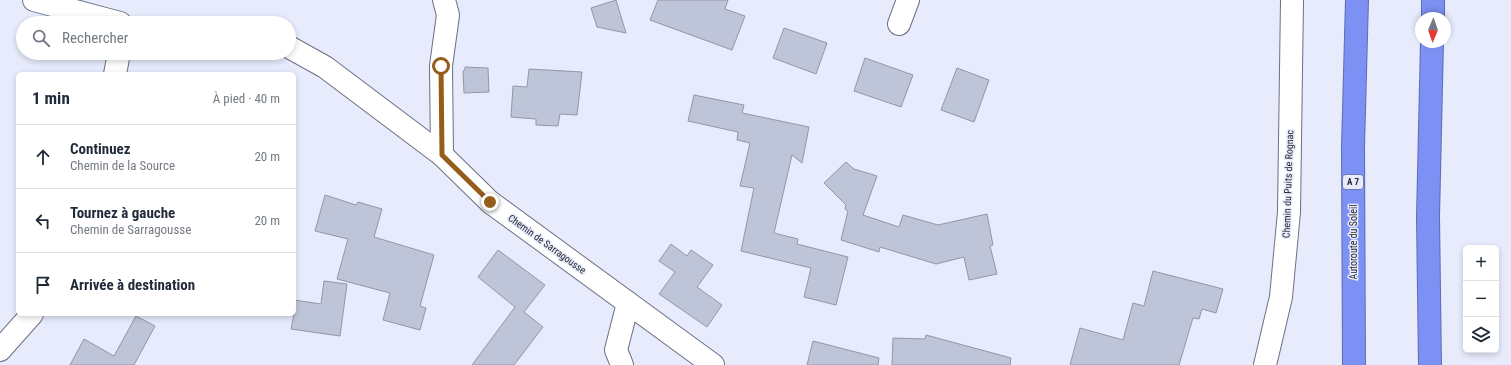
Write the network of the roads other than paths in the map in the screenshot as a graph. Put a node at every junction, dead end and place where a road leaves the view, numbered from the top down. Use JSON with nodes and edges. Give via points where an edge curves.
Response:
{"nodes":[{"id":1,"x":34,"y":0,"type":"edge"},
{"id":2,"x":444,"y":0,"type":"edge"},
{"id":3,"x":908,"y":0,"type":"edge"},
{"id":4,"x":1292,"y":0,"type":"edge"},
{"id":5,"x":1356,"y":0,"type":"edge"},
{"id":6,"x":1433,"y":0,"type":"edge"},
{"id":7,"x":1433,"y":12,"type":"edge"},
{"id":8,"x":94,"y":16,"type":"edge"},
{"id":9,"x":899,"y":24,"type":"dead end"},
{"id":10,"x":1432,"y":48,"type":"edge"},
{"id":11,"x":296,"y":51,"type":"edge"},
{"id":12,"x":118,"y":60,"type":"edge"},
{"id":13,"x":115,"y":72,"type":"edge"},
{"id":14,"x":442,"y":155,"type":"junction"},
{"id":15,"x":628,"y":302,"type":"junction"},
{"id":16,"x":30,"y":316,"type":"edge"},
{"id":17,"x":0,"y":350,"type":"edge"},
{"id":18,"x":622,"y":365,"type":"edge"},
{"id":19,"x":713,"y":365,"type":"edge"},
{"id":20,"x":1265,"y":365,"type":"edge"},
{"id":21,"x":1354,"y":365,"type":"edge"},
{"id":22,"x":1430,"y":365,"type":"edge"}],
"edges":[{"from":1,"to":8,"type":"street"},
{"from":2,"to":14,"type":"street","via":[[448,15],[441,66]]},
{"from":3,"to":9,"type":"street"},
{"from":4,"to":20,"type":"street","name":"Chemin du Puits de Rognac","via":[[1289,212],[1281,297]]},
{"from":5,"to":21,"type":"highway","name":"Autoroute du Soleil","number":"A 7","via":[[1353,147]]},
{"from":6,"to":7,"type":"highway"},
{"from":10,"to":22,"type":"highway","via":[[1428,217]]},
{"from":11,"to":14,"type":"street","name":"Chemin de Sarragousse","via":[[325,67]]},
{"from":12,"to":13,"type":"street"},
{"from":14,"to":15,"type":"street","name":"Chemin de Sarragousse","via":[[490,202]]},
{"from":15,"to":18,"type":"street","via":[[616,350]]},
{"from":15,"to":19,"type":"street","name":"Chemin de Sarragousse"},
{"from":16,"to":17,"type":"street"}]}
